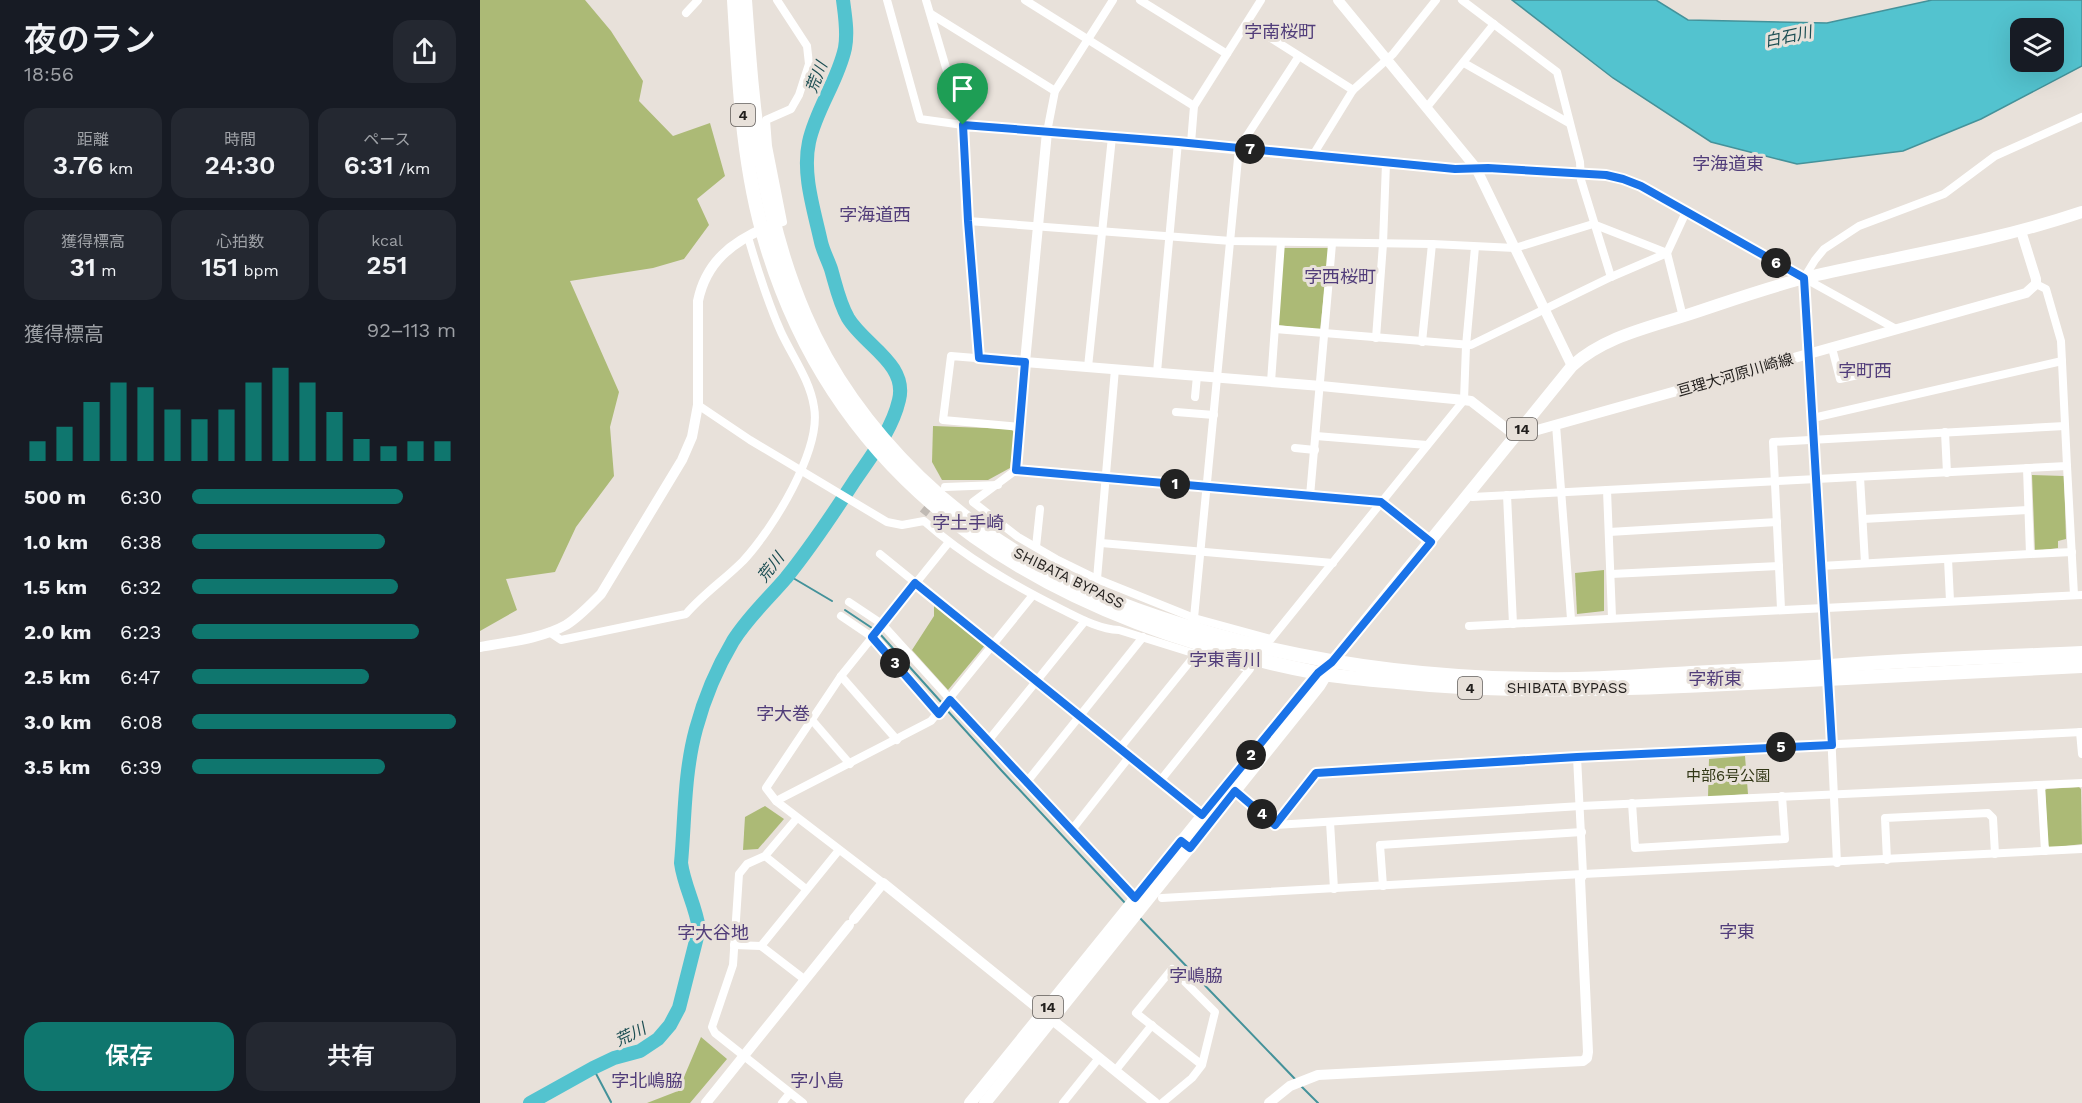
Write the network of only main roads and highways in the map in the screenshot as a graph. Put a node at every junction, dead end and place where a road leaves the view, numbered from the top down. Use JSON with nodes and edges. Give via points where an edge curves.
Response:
{"nodes":[{"id":1,"x":734,"y":0,"type":"edge"},
{"id":2,"x":745,"y":0,"type":"edge"},
{"id":3,"x":2082,"y":212,"type":"edge"},
{"id":4,"x":767,"y":227,"type":"junction"},
{"id":5,"x":910,"y":475,"type":"junction"},
{"id":6,"x":2082,"y":653,"type":"edge"},
{"id":7,"x":2082,"y":666,"type":"edge"},
{"id":8,"x":1326,"y":670,"type":"junction"},
{"id":9,"x":1828,"y":672,"type":"junction"},
{"id":10,"x":1206,"y":819,"type":"junction"},
{"id":11,"x":1047,"y":1016,"type":"junction"},
{"id":12,"x":970,"y":1103,"type":"edge"},
{"id":13,"x":985,"y":1103,"type":"edge"}],
"edges":[{"from":1,"to":4,"type":"highway","name":"SHIBATA BYPASS","number":"4","via":[[746,144]]},
{"from":2,"to":4,"type":"highway","name":"SHIBATA BYPASS","number":"4"},
{"from":3,"to":8,"type":"main road","number":"14","via":[[2021,231],[1804,278],[1594,348],[1572,366]]},
{"from":4,"to":5,"type":"highway","name":"SHIBATA BYPASS","number":"4","via":[[813,333],[837,377]]},
{"from":4,"to":5,"type":"highway","name":"SHIBATA BYPASS","number":"4","via":[[782,291],[814,358],[874,445]]},
{"from":5,"to":8,"type":"highway","name":"SHIBATA BYPASS","number":"4","via":[[946,516],[981,543],[1065,592],[1113,614],[1193,642]]},
{"from":6,"to":9,"type":"highway","name":"SHIBATA BYPASS","number":"4"},
{"from":7,"to":9,"type":"highway","name":"SHIBATA BYPASS","number":"4"},
{"from":8,"to":9,"type":"highway","name":"SHIBATA BYPASS","number":"4","via":[[1447,687],[1528,689],[1672,687]]},
{"from":8,"to":10,"type":"main road","number":"14"},
{"from":8,"to":10,"type":"main road","number":"14","via":[[1235,791]]},
{"from":10,"to":11,"type":"main road","number":"14"},
{"from":11,"to":12,"type":"main road","number":"14"},
{"from":11,"to":13,"type":"main road","number":"14"}]}
